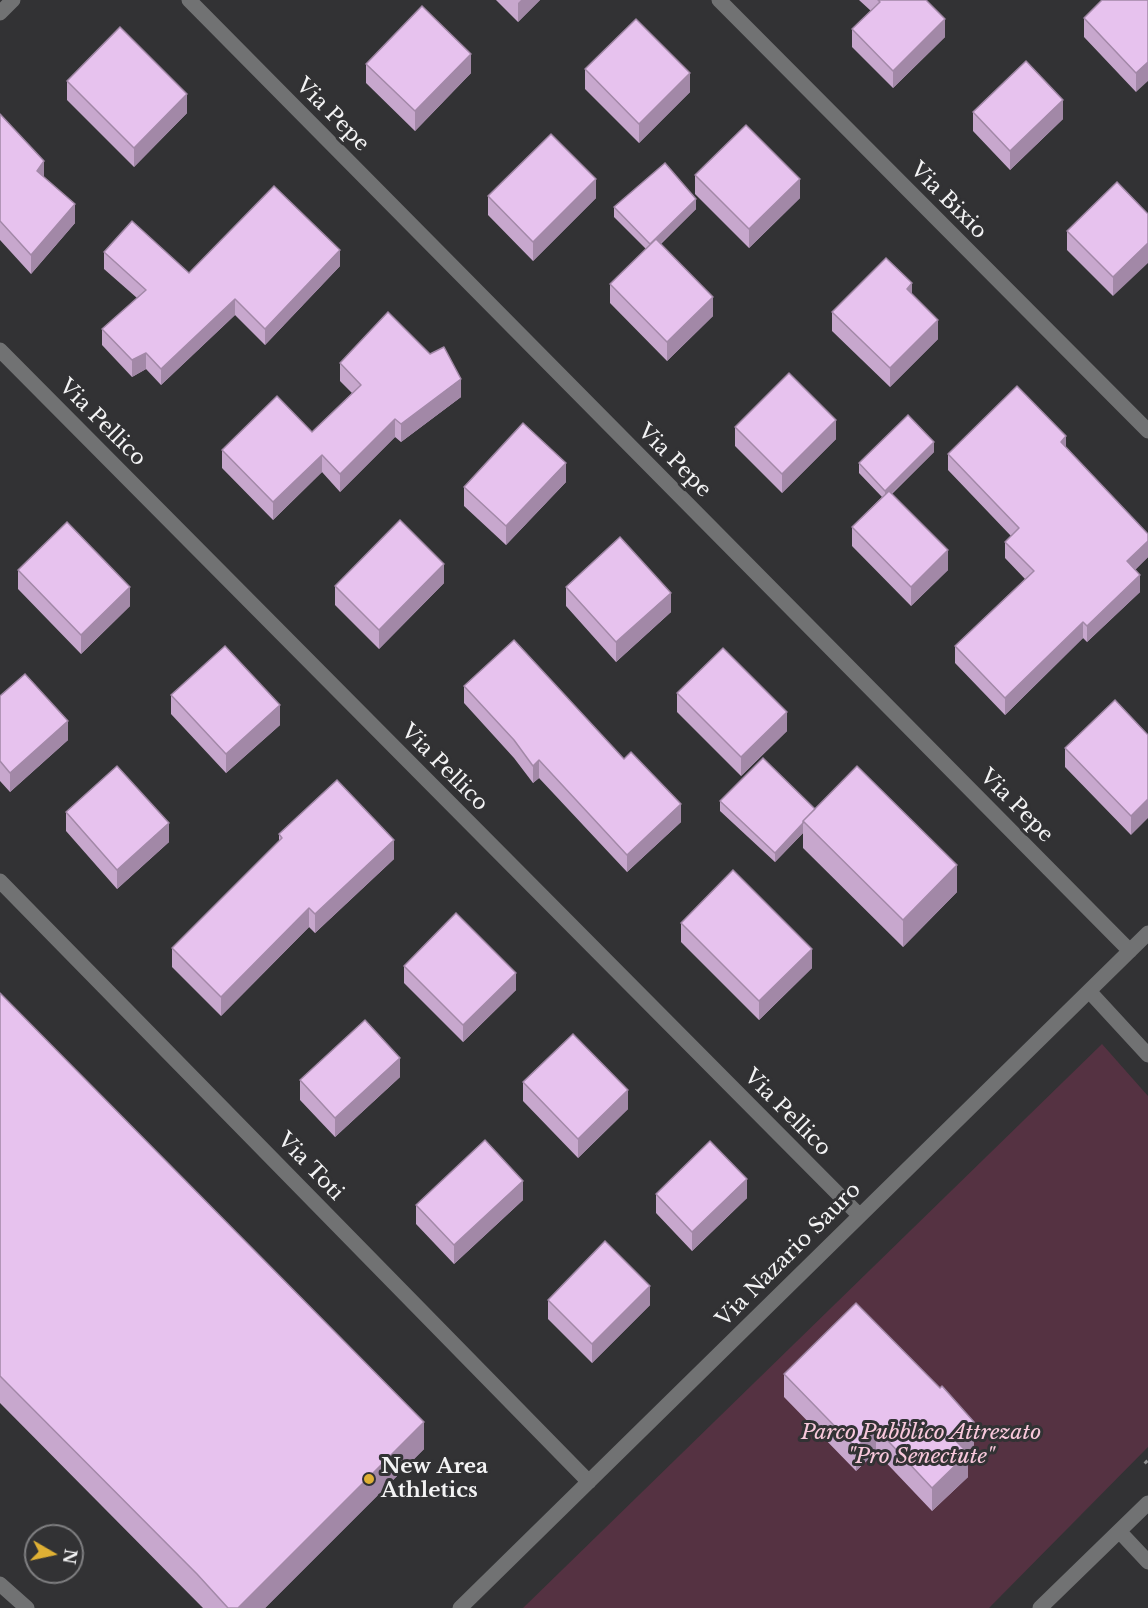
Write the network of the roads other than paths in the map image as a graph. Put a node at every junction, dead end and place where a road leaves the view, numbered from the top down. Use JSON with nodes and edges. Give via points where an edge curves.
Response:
{"nodes":[{"id":1,"x":13,"y":0,"type":"edge"},
{"id":2,"x":189,"y":0,"type":"edge"},
{"id":3,"x":719,"y":0,"type":"edge"},
{"id":4,"x":0,"y":13,"type":"edge"},
{"id":5,"x":0,"y":350,"type":"edge"},
{"id":6,"x":1148,"y":431,"type":"edge"},
{"id":7,"x":0,"y":881,"type":"edge"},
{"id":8,"x":1148,"y":933,"type":"edge"},
{"id":9,"x":1130,"y":951,"type":"junction"},
{"id":10,"x":1089,"y":991,"type":"junction"},
{"id":11,"x":1148,"y":1055,"type":"edge"},
{"id":12,"x":859,"y":1215,"type":"junction"},
{"id":13,"x":589,"y":1482,"type":"junction"},
{"id":14,"x":1148,"y":1503,"type":"edge"},
{"id":15,"x":1119,"y":1531,"type":"junction"},
{"id":16,"x":1148,"y":1562,"type":"edge"},
{"id":17,"x":0,"y":1584,"type":"edge"},
{"id":18,"x":27,"y":1608,"type":"edge"},
{"id":19,"x":460,"y":1608,"type":"edge"},
{"id":20,"x":1040,"y":1608,"type":"edge"}],
"edges":[{"from":1,"to":4,"type":"street"},
{"from":2,"to":9,"type":"street","name":"Via Pepe"},
{"from":3,"to":6,"type":"street","name":"Via Bixio"},
{"from":5,"to":12,"type":"street","name":"Via Pellico"},
{"from":7,"to":13,"type":"street","name":"Via Toti"},
{"from":8,"to":9,"type":"street","name":"Via Nazario Sauro"},
{"from":9,"to":10,"type":"street","name":"Via Nazario Sauro"},
{"from":10,"to":11,"type":"street"},
{"from":10,"to":12,"type":"street","name":"Via Nazario Sauro"},
{"from":12,"to":13,"type":"street","name":"Via Nazario Sauro"},
{"from":13,"to":19,"type":"street","name":"Via Nazario Sauro"},
{"from":14,"to":15,"type":"street"},
{"from":15,"to":16,"type":"street"},
{"from":15,"to":20,"type":"street"},
{"from":17,"to":18,"type":"street"}]}
